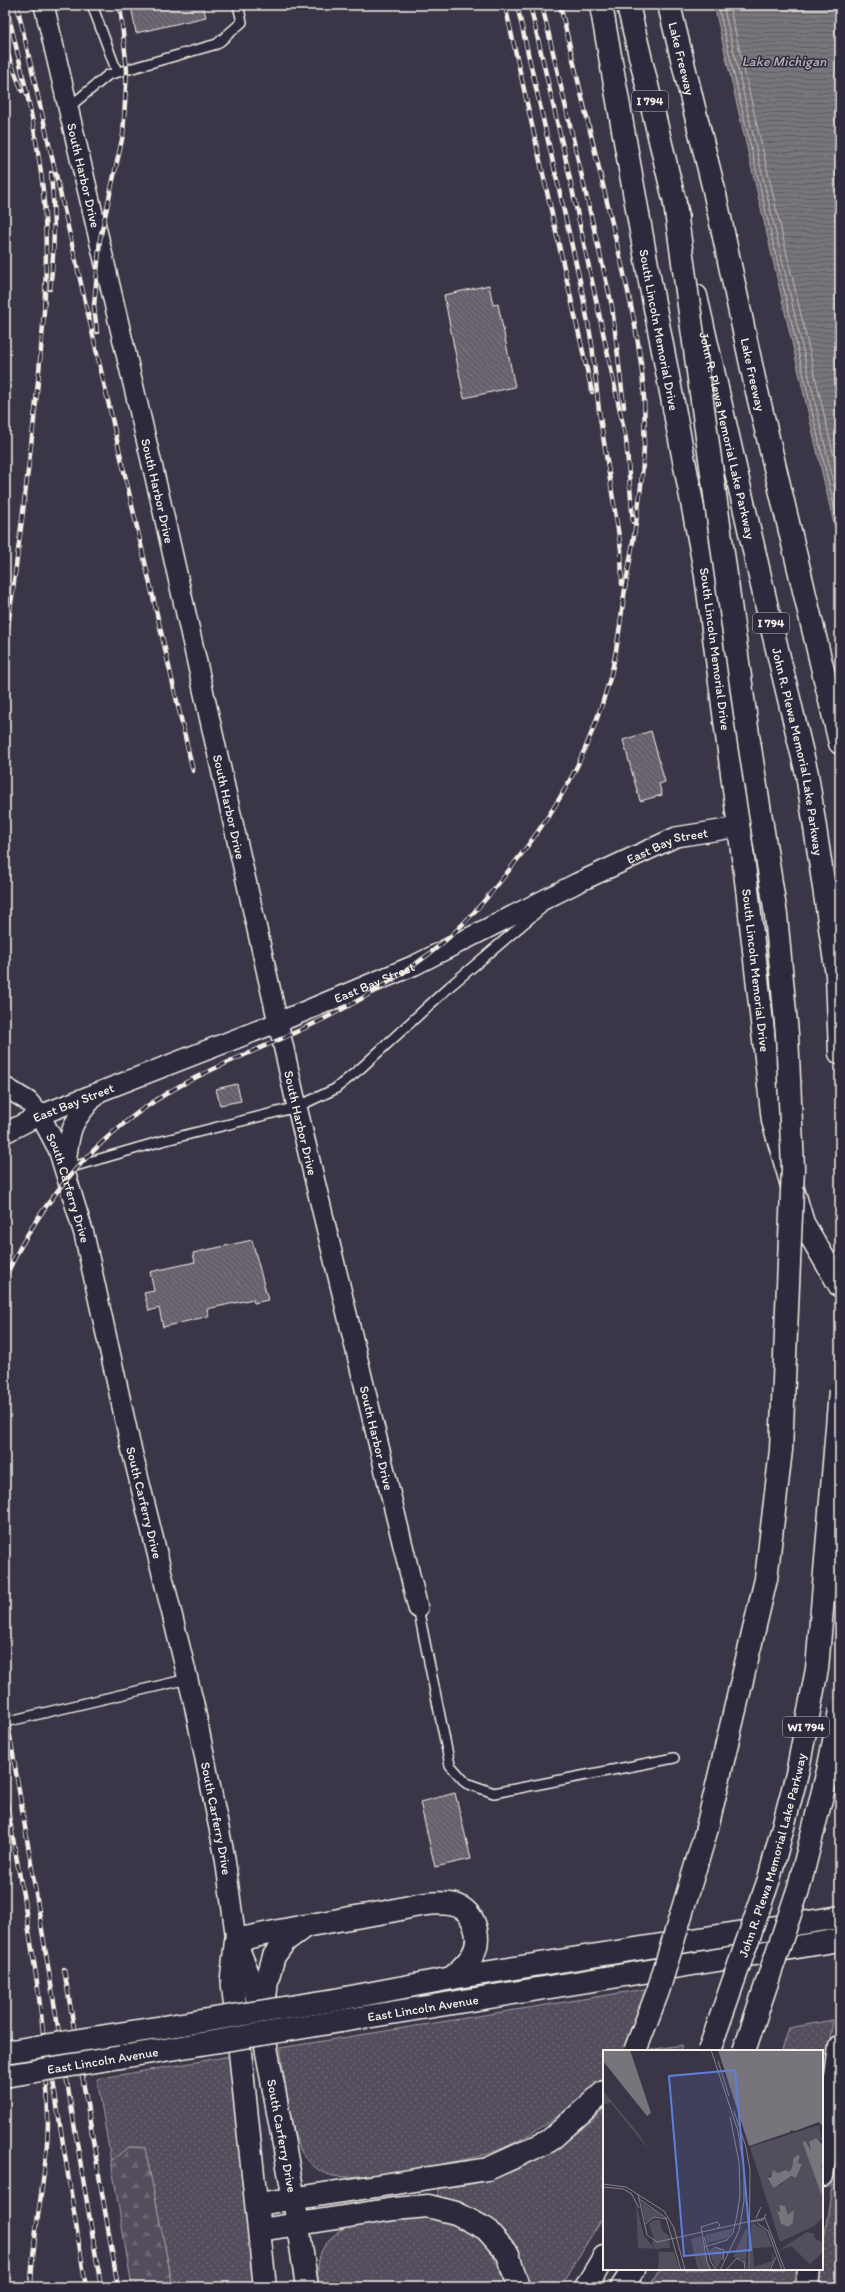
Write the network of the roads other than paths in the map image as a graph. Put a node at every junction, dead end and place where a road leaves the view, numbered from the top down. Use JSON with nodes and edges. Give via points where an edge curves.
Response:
{"nodes":[{"id":1,"x":44,"y":5,"type":"edge"},
{"id":2,"x":92,"y":5,"type":"edge"},
{"id":3,"x":238,"y":5,"type":"edge"},
{"id":4,"x":601,"y":5,"type":"edge"},
{"id":5,"x":628,"y":5,"type":"edge"},
{"id":6,"x":670,"y":5,"type":"edge"},
{"id":7,"x":117,"y":72,"type":"junction"},
{"id":8,"x":69,"y":107,"type":"junction"},
{"id":9,"x":674,"y":197,"type":"junction"},
{"id":10,"x":840,"y":743,"type":"edge"},
{"id":11,"x":739,"y":827,"type":"junction"},
{"id":12,"x":566,"y":888,"type":"junction"},
{"id":13,"x":279,"y":1022,"type":"junction"},
{"id":14,"x":840,"y":1053,"type":"edge"},
{"id":15,"x":5,"y":1087,"type":"edge"},
{"id":16,"x":98,"y":1092,"type":"junction"},
{"id":17,"x":297,"y":1107,"type":"junction"},
{"id":18,"x":40,"y":1115,"type":"junction"},
{"id":19,"x":5,"y":1133,"type":"edge"},
{"id":20,"x":65,"y":1170,"type":"junction"},
{"id":21,"x":840,"y":1286,"type":"edge"},
{"id":22,"x":840,"y":1391,"type":"edge"},
{"id":23,"x":418,"y":1608,"type":"joint"},
{"id":24,"x":188,"y":1679,"type":"junction"},
{"id":25,"x":840,"y":1711,"type":"edge"},
{"id":26,"x":5,"y":1722,"type":"edge"},
{"id":27,"x":674,"y":1758,"type":"dead end"},
{"id":28,"x":840,"y":1917,"type":"edge"},
{"id":29,"x":306,"y":1925,"type":"junction"},
{"id":30,"x":236,"y":1940,"type":"junction"},
{"id":31,"x":840,"y":1940,"type":"edge"},
{"id":32,"x":452,"y":1978,"type":"junction"},
{"id":33,"x":262,"y":2025,"type":"junction"},
{"id":34,"x":840,"y":2047,"type":"edge"},
{"id":35,"x":635,"y":2050,"type":"edge"},
{"id":36,"x":709,"y":2050,"type":"edge"},
{"id":37,"x":744,"y":2050,"type":"edge"},
{"id":38,"x":5,"y":2052,"type":"edge"},
{"id":39,"x":5,"y":2076,"type":"edge"},
{"id":40,"x":603,"y":2093,"type":"edge"},
{"id":41,"x":823,"y":2169,"type":"edge"},
{"id":42,"x":294,"y":2198,"type":"junction"},
{"id":43,"x":258,"y":2204,"type":"junction"},
{"id":44,"x":297,"y":2225,"type":"junction"},
{"id":45,"x":260,"y":2230,"type":"junction"},
{"id":46,"x":603,"y":2259,"type":"edge"},
{"id":47,"x":633,"y":2270,"type":"edge"},
{"id":48,"x":809,"y":2270,"type":"edge"},
{"id":49,"x":266,"y":2287,"type":"edge"},
{"id":50,"x":307,"y":2287,"type":"edge"},
{"id":51,"x":518,"y":2287,"type":"edge"},
{"id":52,"x":586,"y":2287,"type":"edge"},
{"id":53,"x":622,"y":2287,"type":"edge"},
{"id":54,"x":807,"y":2287,"type":"edge"}],
"edges":[{"from":1,"to":8,"type":"street","name":"South Harbor Drive"},
{"from":2,"to":7,"type":"lane"},
{"from":3,"to":7,"type":"lane","via":[[242,22],[217,44]]},
{"from":4,"to":11,"type":"main road","name":"South Lincoln Memorial Drive","via":[[706,576]]},
{"from":5,"to":9,"type":"main road","number":"I 794"},
{"from":6,"to":10,"type":"main road","name":"Lake Freeway"},
{"from":7,"to":8,"type":"lane","via":[[108,75]]},
{"from":8,"to":13,"type":"street","name":"South Harbor Drive"},
{"from":9,"to":14,"type":"main road","name":"John R. Plewa Memorial Lake Parkway","number":"I 794","bridge":true,"via":[[807,774],[836,975]]},
{"from":9,"to":35,"type":"main road","bridge":true,"via":[[748,735],[776,915],[787,1034],[793,1168],[781,1450],[766,1579],[706,1832],[658,1991]]},
{"from":11,"to":12,"type":"street","name":"East Bay Street","via":[[676,837]]},
{"from":11,"to":21,"type":"main road","name":"South Lincoln Memorial Drive","via":[[772,1121],[804,1223]]},
{"from":12,"to":13,"type":"street","name":"East Bay Street","via":[[415,965]]},
{"from":12,"to":17,"type":"lane","via":[[449,987],[361,1068],[335,1089]]},
{"from":13,"to":16,"type":"street","name":"East Bay Street"},
{"from":13,"to":17,"type":"street","name":"South Harbor Drive"},
{"from":15,"to":18,"type":"street","name":"South Carferry Drive","via":[[28,1100]]},
{"from":16,"to":18,"type":"street","name":"East Bay Street"},
{"from":16,"to":20,"type":"street","via":[[71,1128]]},
{"from":17,"to":20,"type":"lane","via":[[162,1141]]},
{"from":17,"to":23,"type":"street","name":"South Harbor Drive"},
{"from":18,"to":19,"type":"street","name":"East Bay Street"},
{"from":18,"to":20,"type":"street","name":"South Carferry Drive","via":[[58,1149]]},
{"from":20,"to":24,"type":"street","name":"South Carferry Drive","via":[[84,1234],[130,1443]]},
{"from":22,"to":36,"type":"main road","name":"John R. Plewa Memorial Lake Parkway","number":"WI 794","bridge":true,"via":[[817,1669],[797,1774],[769,1879]]},
{"from":23,"to":27,"type":"lane","via":[[450,1765],[466,1783],[494,1793]]},
{"from":24,"to":26,"type":"lane"},
{"from":24,"to":30,"type":"street","name":"South Carferry Drive","via":[[225,1858]]},
{"from":25,"to":37,"type":"main road","number":"WI 794","bridge":true,"via":[[828,1772],[799,1887]]},
{"from":28,"to":32,"type":"main road","name":"East Lincoln Avenue"},
{"from":29,"to":30,"type":"main road"},
{"from":29,"to":32,"type":"main road","via":[[417,1906],[450,1904],[465,1910],[474,1921],[478,1937],[473,1956]]},
{"from":29,"to":33,"type":"main road","via":[[285,1941],[274,1956],[266,1980]]},
{"from":30,"to":33,"type":"street","name":"South Carferry Drive","via":[[251,1977]]},
{"from":30,"to":43,"type":"main road","name":"South Carferry Drive","via":[[232,1977]]},
{"from":31,"to":39,"type":"main road","name":"East Lincoln Avenue","bridge":true},
{"from":32,"to":38,"type":"main road","name":"East Lincoln Avenue","bridge":true,"via":[[335,2000]]},
{"from":33,"to":42,"type":"main road","name":"South Carferry Drive"},
{"from":34,"to":41,"type":"main road"},
{"from":40,"to":42,"type":"main road","via":[[549,2141],[488,2169]]},
{"from":42,"to":43,"type":"main road"},
{"from":42,"to":44,"type":"main road","name":"South Carferry Drive"},
{"from":43,"to":45,"type":"main road","name":"South Carferry Drive"},
{"from":44,"to":45,"type":"main road"},
{"from":44,"to":50,"type":"main road","name":"South Carferry Drive"},
{"from":44,"to":51,"type":"main road","via":[[428,2206],[456,2213],[486,2229],[508,2254]]},
{"from":45,"to":49,"type":"main road","name":"South Carferry Drive"},
{"from":46,"to":52,"type":"main road"},
{"from":47,"to":53,"type":"main road"},
{"from":48,"to":54,"type":"main road"}]}
